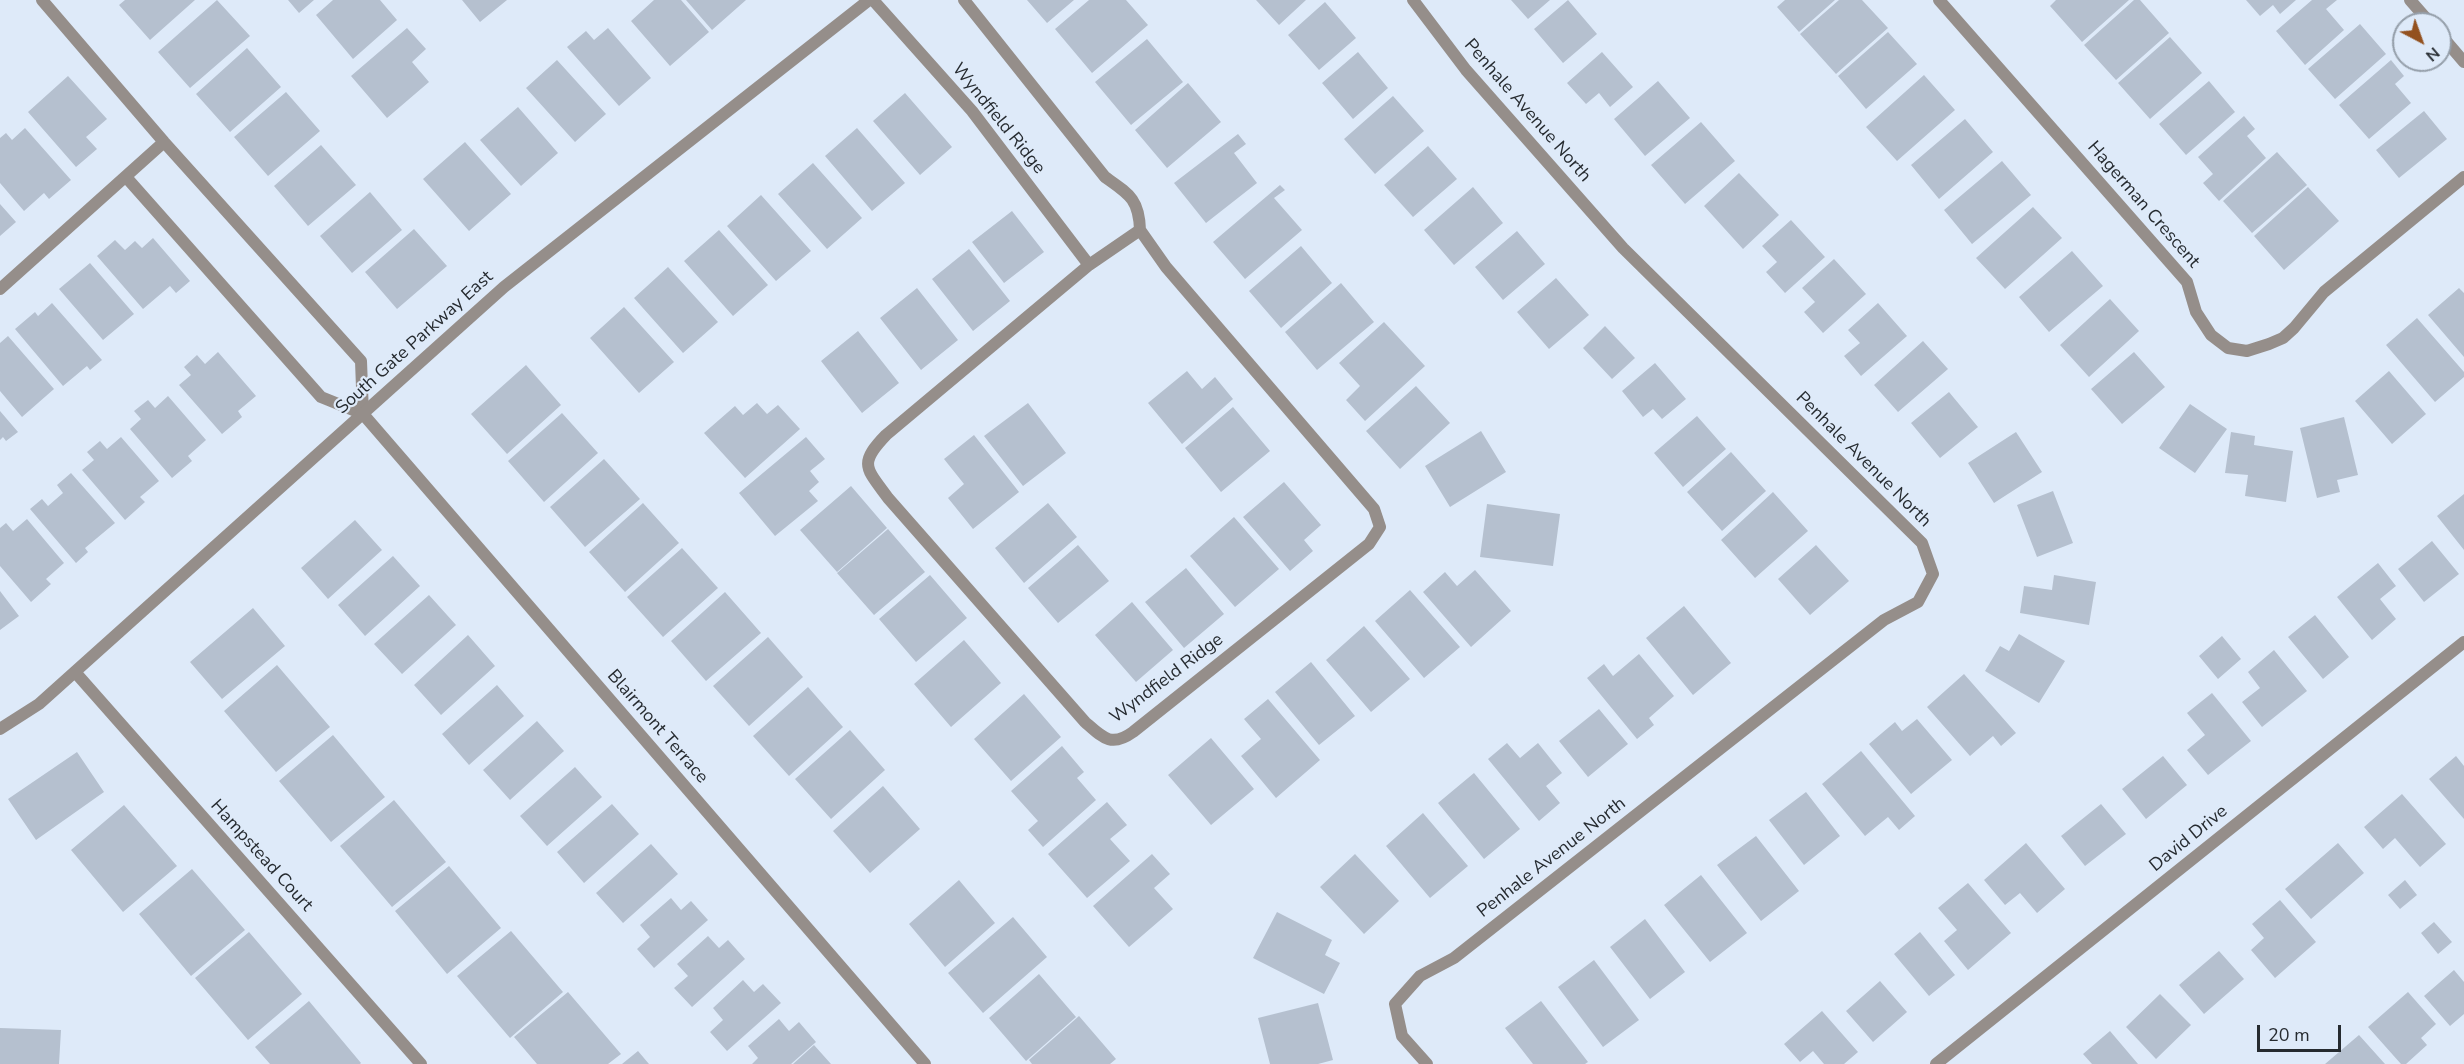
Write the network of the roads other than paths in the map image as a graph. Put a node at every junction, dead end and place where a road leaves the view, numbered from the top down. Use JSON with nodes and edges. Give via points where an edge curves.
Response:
{"nodes":[{"id":1,"x":42,"y":0,"type":"edge"},
{"id":2,"x":871,"y":0,"type":"edge"},
{"id":3,"x":964,"y":0,"type":"edge"},
{"id":4,"x":1413,"y":0,"type":"edge"},
{"id":5,"x":1939,"y":0,"type":"edge"},
{"id":6,"x":2410,"y":0,"type":"edge"},
{"id":7,"x":2420,"y":12,"type":"edge"},
{"id":8,"x":2452,"y":48,"type":"edge"},
{"id":9,"x":2464,"y":62,"type":"edge"},
{"id":10,"x":164,"y":142,"type":"junction"},
{"id":11,"x":126,"y":177,"type":"junction"},
{"id":12,"x":2464,"y":177,"type":"edge"},
{"id":13,"x":1140,"y":230,"type":"junction"},
{"id":14,"x":1089,"y":265,"type":"junction"},
{"id":15,"x":0,"y":289,"type":"edge"},
{"id":16,"x":363,"y":414,"type":"junction"},
{"id":17,"x":2464,"y":642,"type":"edge"},
{"id":18,"x":75,"y":672,"type":"junction"},
{"id":19,"x":0,"y":729,"type":"edge"},
{"id":20,"x":421,"y":1064,"type":"edge"},
{"id":21,"x":925,"y":1064,"type":"edge"},
{"id":22,"x":1427,"y":1064,"type":"edge"},
{"id":23,"x":1936,"y":1064,"type":"edge"}],
"edges":[{"from":1,"to":10,"type":"street"},
{"from":2,"to":14,"type":"street","name":"Wyndfield Ridge","via":[[972,111]]},
{"from":2,"to":16,"type":"street","name":"South Gate Parkway East","via":[[504,287]]},
{"from":3,"to":13,"type":"street","name":"Wyndfield Ridge","via":[[1090,160],[1131,196],[1139,212]]},
{"from":4,"to":22,"type":"street","name":"Penhale Avenue North","via":[[1466,70],[1623,248],[1922,543],[1933,574],[1918,602],[1884,620],[1454,958],[1420,976],[1395,1005],[1402,1036]]},
{"from":5,"to":12,"type":"street","name":"Hagerman Crescent","via":[[2187,282],[2196,312],[2211,335],[2228,348],[2247,351],[2283,338],[2324,292]]},
{"from":6,"to":7,"type":"street"},
{"from":8,"to":9,"type":"street"},
{"from":10,"to":11,"type":"street"},
{"from":10,"to":16,"type":"street","via":[[361,361]]},
{"from":11,"to":15,"type":"street"},
{"from":11,"to":16,"type":"street","via":[[321,397]]},
{"from":13,"to":14,"type":"street","name":"Wyndfield Ridge"},
{"from":13,"to":14,"type":"street","name":"Wyndfield Ridge","via":[[1166,267],[1374,508],[1380,527],[1369,544],[1132,732],[1115,740],[1106,739],[1085,722],[888,498],[867,462],[868,454],[886,435]]},
{"from":16,"to":18,"type":"street","name":"South Gate Parkway East"},
{"from":16,"to":21,"type":"street","name":"Blairmont Terrace"},
{"from":17,"to":23,"type":"street","name":"David Drive"},
{"from":18,"to":19,"type":"street","name":"South Gate Parkway East","via":[[39,704]]},
{"from":18,"to":20,"type":"street","name":"Hampstead Court"}]}
